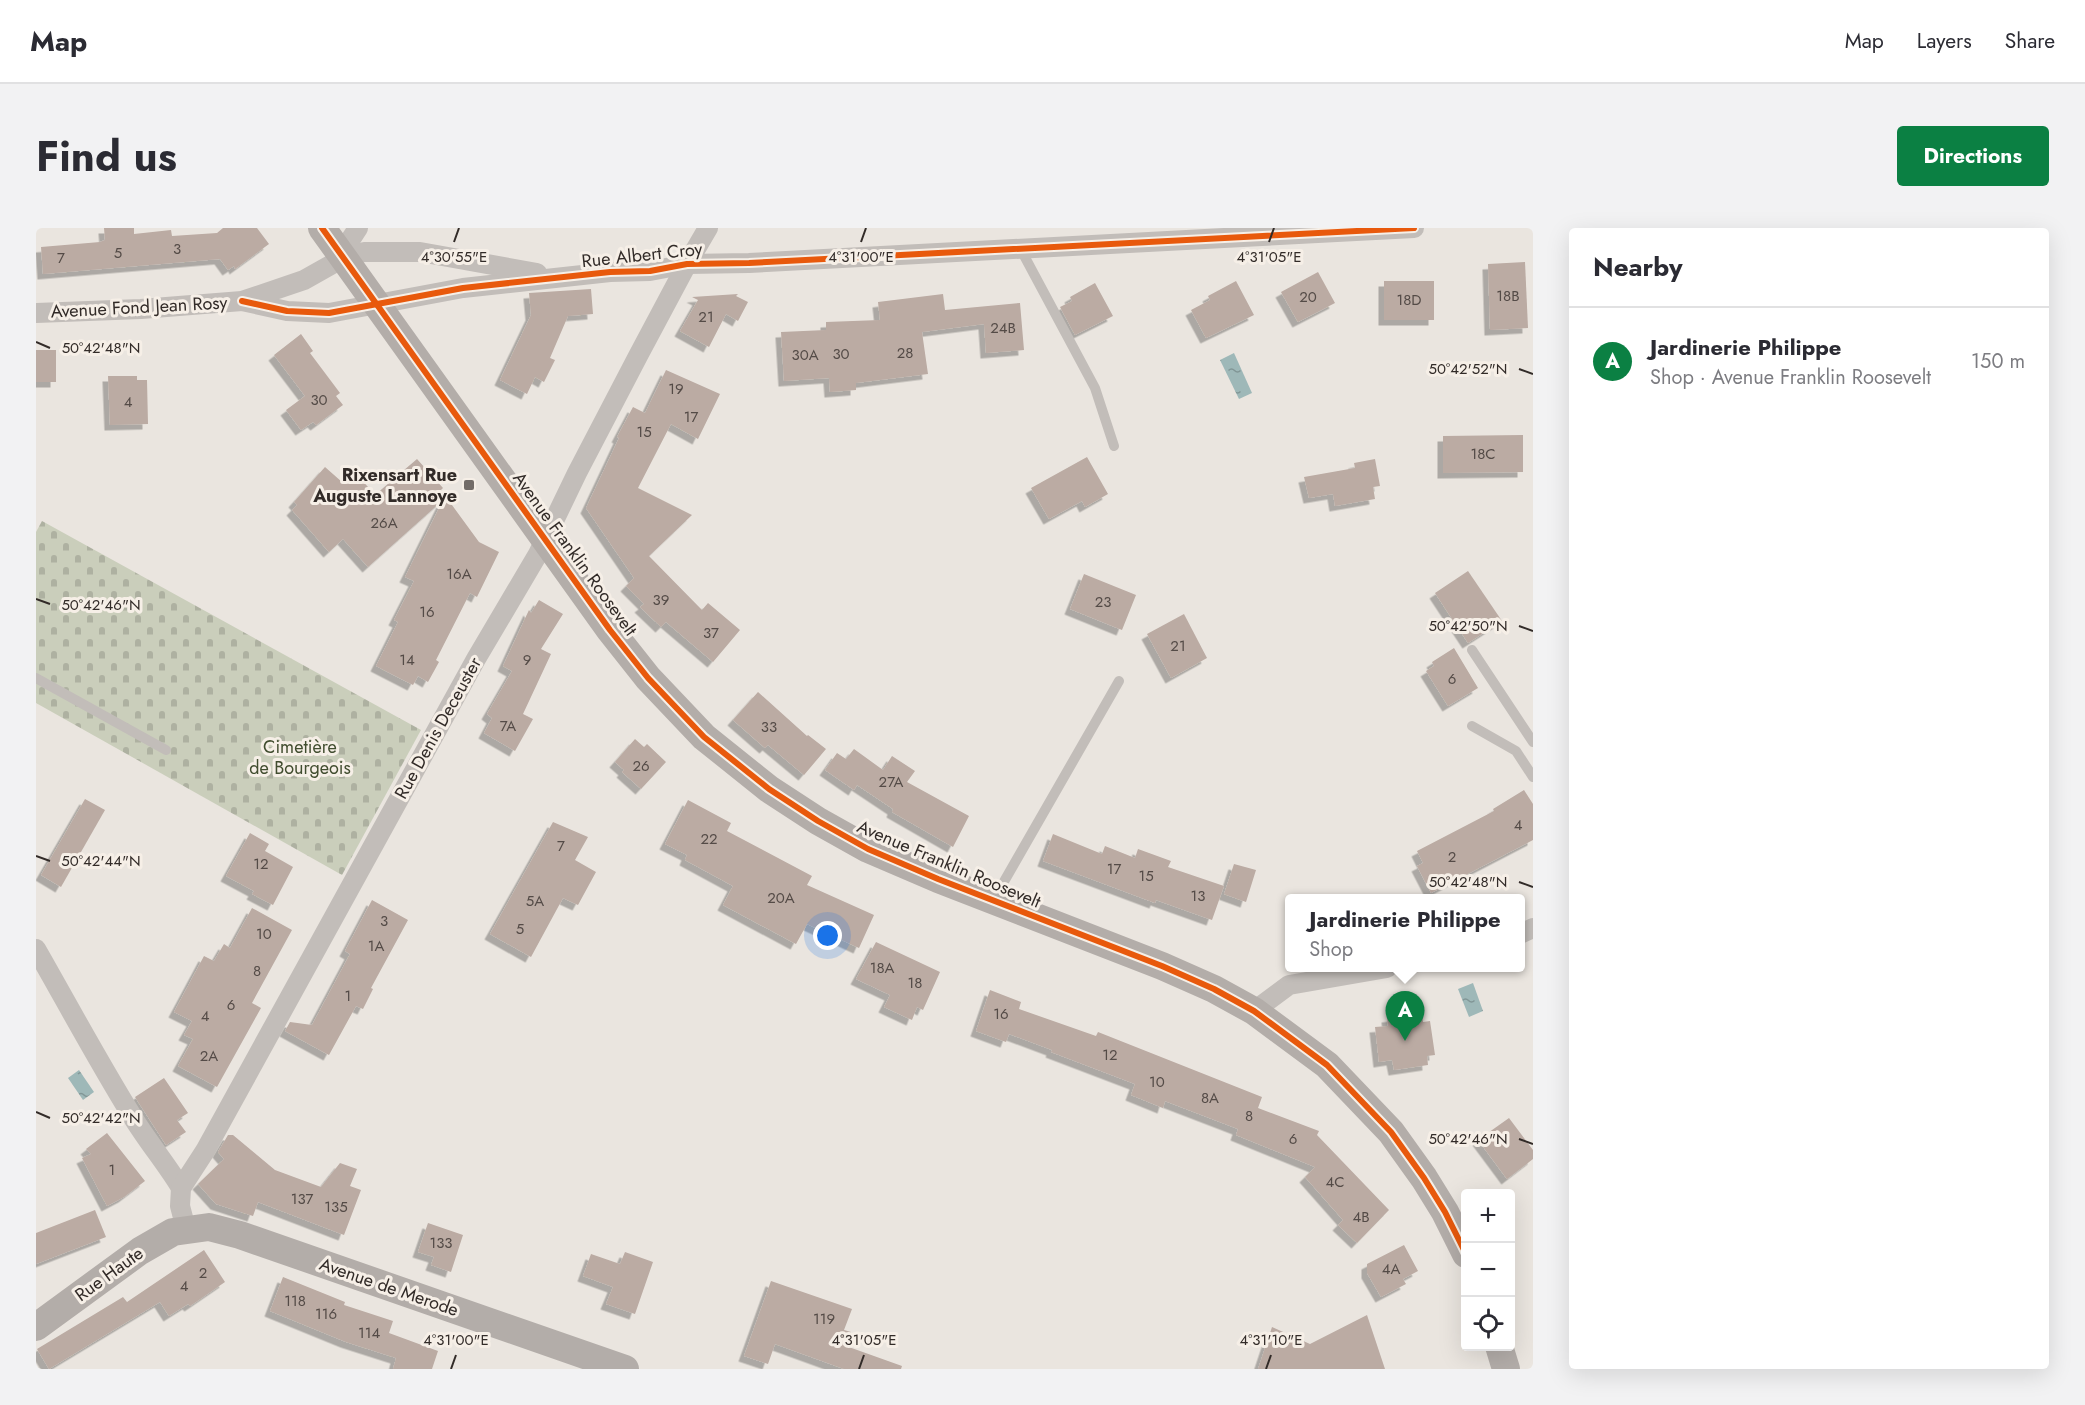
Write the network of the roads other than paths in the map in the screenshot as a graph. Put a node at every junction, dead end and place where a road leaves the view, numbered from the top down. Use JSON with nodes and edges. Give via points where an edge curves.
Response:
{"nodes":[{"id":1,"x":322,"y":228,"type":"edge"},
{"id":2,"x":358,"y":228,"type":"edge"},
{"id":3,"x":708,"y":228,"type":"edge"},
{"id":4,"x":1413,"y":228,"type":"edge"},
{"id":5,"x":1020,"y":248,"type":"junction"},
{"id":6,"x":344,"y":258,"type":"junction"},
{"id":7,"x":687,"y":264,"type":"junction"},
{"id":8,"x":575,"y":277,"type":"junction"},
{"id":9,"x":242,"y":301,"type":"junction"},
{"id":10,"x":378,"y":305,"type":"junction"},
{"id":11,"x":36,"y":313,"type":"edge"},
{"id":12,"x":1114,"y":446,"type":"dead end"},
{"id":13,"x":544,"y":539,"type":"junction"},
{"id":14,"x":1472,"y":650,"type":"dead end"},
{"id":15,"x":36,"y":678,"type":"edge"},
{"id":16,"x":1119,"y":681,"type":"dead end"},
{"id":17,"x":1472,"y":726,"type":"dead end"},
{"id":18,"x":1533,"y":742,"type":"edge"},
{"id":19,"x":166,"y":750,"type":"dead end"},
{"id":20,"x":1533,"y":777,"type":"edge"},
{"id":21,"x":993,"y":901,"type":"junction"},
{"id":22,"x":36,"y":949,"type":"edge"},
{"id":23,"x":1362,"y":972,"type":"edge"},
{"id":24,"x":1254,"y":1011,"type":"junction"},
{"id":25,"x":181,"y":1188,"type":"junction"},
{"id":26,"x":186,"y":1229,"type":"junction"},
{"id":27,"x":1461,"y":1244,"type":"edge"},
{"id":28,"x":36,"y":1327,"type":"edge"},
{"id":29,"x":1500,"y":1351,"type":"edge"},
{"id":30,"x":625,"y":1369,"type":"edge"},
{"id":31,"x":1506,"y":1369,"type":"edge"}],
"edges":[{"from":1,"to":6,"type":"main road","name":"Avenue Franklin Roosevelt"},
{"from":2,"to":6,"type":"street","via":[[345,248]]},
{"from":3,"to":7,"type":"street","name":"Rue Denis Deceuster"},
{"from":4,"to":5,"type":"street","name":"Rue Albert Croy"},
{"from":5,"to":7,"type":"street","name":"Rue Albert Croy"},
{"from":5,"to":12,"type":"lane","via":[[1095,388]]},
{"from":6,"to":8,"type":"street","name":"Rue Albert Croy","via":[[364,252],[420,252],[518,271]]},
{"from":6,"to":9,"type":"street","name":"Avenue Fond Jean Rosy","via":[[304,280]]},
{"from":6,"to":10,"type":"main road","name":"Avenue Franklin Roosevelt"},
{"from":7,"to":8,"type":"street","name":"Rue Albert Croy"},
{"from":7,"to":13,"type":"street","name":"Rue Denis Deceuster"},
{"from":8,"to":10,"type":"street","name":"Rue Albert Croy","via":[[463,288]]},
{"from":9,"to":10,"type":"street","name":"Avenue Fond Jean Rosy","via":[[287,311],[329,313]]},
{"from":9,"to":11,"type":"street","name":"Avenue Fond Jean Rosy"},
{"from":10,"to":13,"type":"main road","name":"Avenue Franklin Roosevelt"},
{"from":13,"to":21,"type":"main road","name":"Avenue Franklin Roosevelt","via":[[648,678],[704,737],[818,821],[868,849]]},
{"from":13,"to":25,"type":"street","name":"Rue Denis Deceuster"},
{"from":14,"to":18,"type":"lane"},
{"from":15,"to":19,"type":"lane"},
{"from":16,"to":21,"type":"lane"},
{"from":17,"to":20,"type":"lane","via":[[1516,751]]},
{"from":21,"to":24,"type":"main road","name":"Avenue Franklin Roosevelt","via":[[1161,966]]},
{"from":22,"to":25,"type":"street","via":[[133,1118]]},
{"from":23,"to":24,"type":"street","via":[[1289,984]]},
{"from":24,"to":27,"type":"main road","name":"Avenue Franklin Roosevelt","via":[[1327,1065],[1390,1132],[1424,1178]]},
{"from":25,"to":26,"type":"street","via":[[180,1206]]},
{"from":26,"to":28,"type":"main road","name":"Rue Haute","via":[[140,1251]]},
{"from":26,"to":30,"type":"main road","name":"Avenue de Merode","via":[[208,1227],[240,1235]]},
{"from":29,"to":31,"type":"main road"}]}
